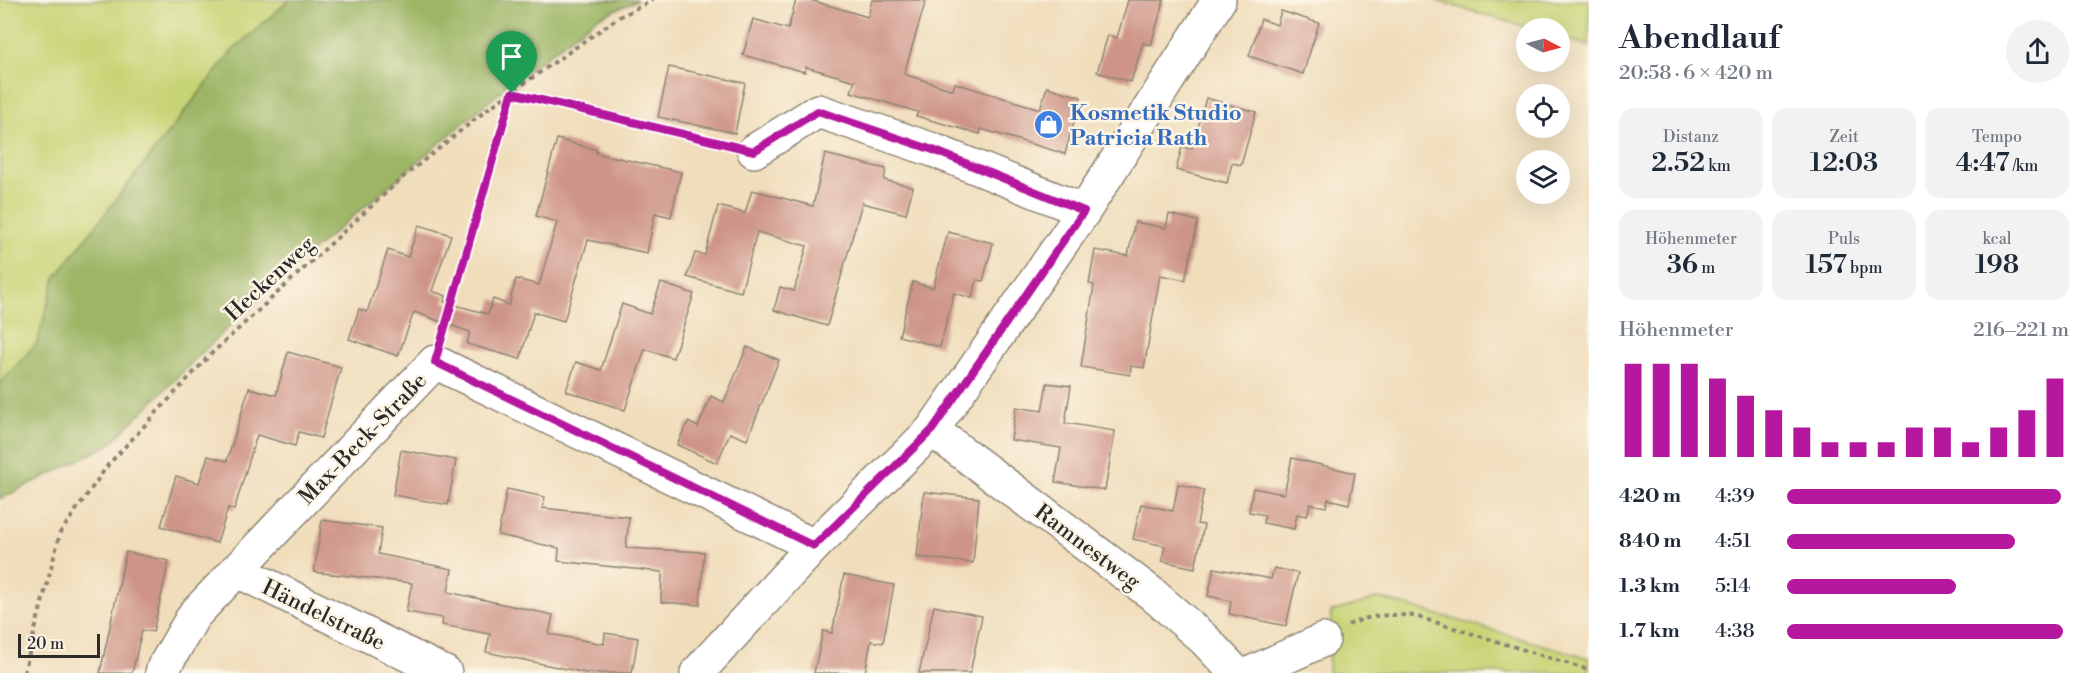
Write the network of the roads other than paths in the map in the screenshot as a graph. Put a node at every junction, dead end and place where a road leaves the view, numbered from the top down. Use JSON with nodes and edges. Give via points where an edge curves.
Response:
{"nodes":[{"id":1,"x":1219,"y":0,"type":"edge"},
{"id":2,"x":754,"y":151,"type":"road end"},
{"id":3,"x":1084,"y":211,"type":"junction"},
{"id":4,"x":932,"y":430,"type":"junction"},
{"id":5,"x":814,"y":546,"type":"junction"},
{"id":6,"x":236,"y":570,"type":"junction"},
{"id":7,"x":1323,"y":640,"type":"road end"},
{"id":8,"x":162,"y":673,"type":"edge"},
{"id":9,"x":445,"y":673,"type":"edge"},
{"id":10,"x":697,"y":673,"type":"edge"},
{"id":11,"x":1236,"y":673,"type":"edge"},
{"id":12,"x":1251,"y":673,"type":"edge"}],
"edges":[{"from":1,"to":3,"type":"street"},
{"from":2,"to":3,"type":"street","via":[[818,111],[933,150]]},
{"from":3,"to":4,"type":"street"},
{"from":4,"to":5,"type":"street"},
{"from":4,"to":11,"type":"street","name":"Ramnestweg","via":[[1151,593]]},
{"from":5,"to":6,"type":"street","name":"Max-Beck-Straße","via":[[435,362]]},
{"from":5,"to":10,"type":"street"},
{"from":6,"to":8,"type":"street","name":"Max-Beck-Straße","via":[[194,615]]},
{"from":6,"to":9,"type":"street","name":"Händelstraße"},
{"from":7,"to":12,"type":"street"}]}
